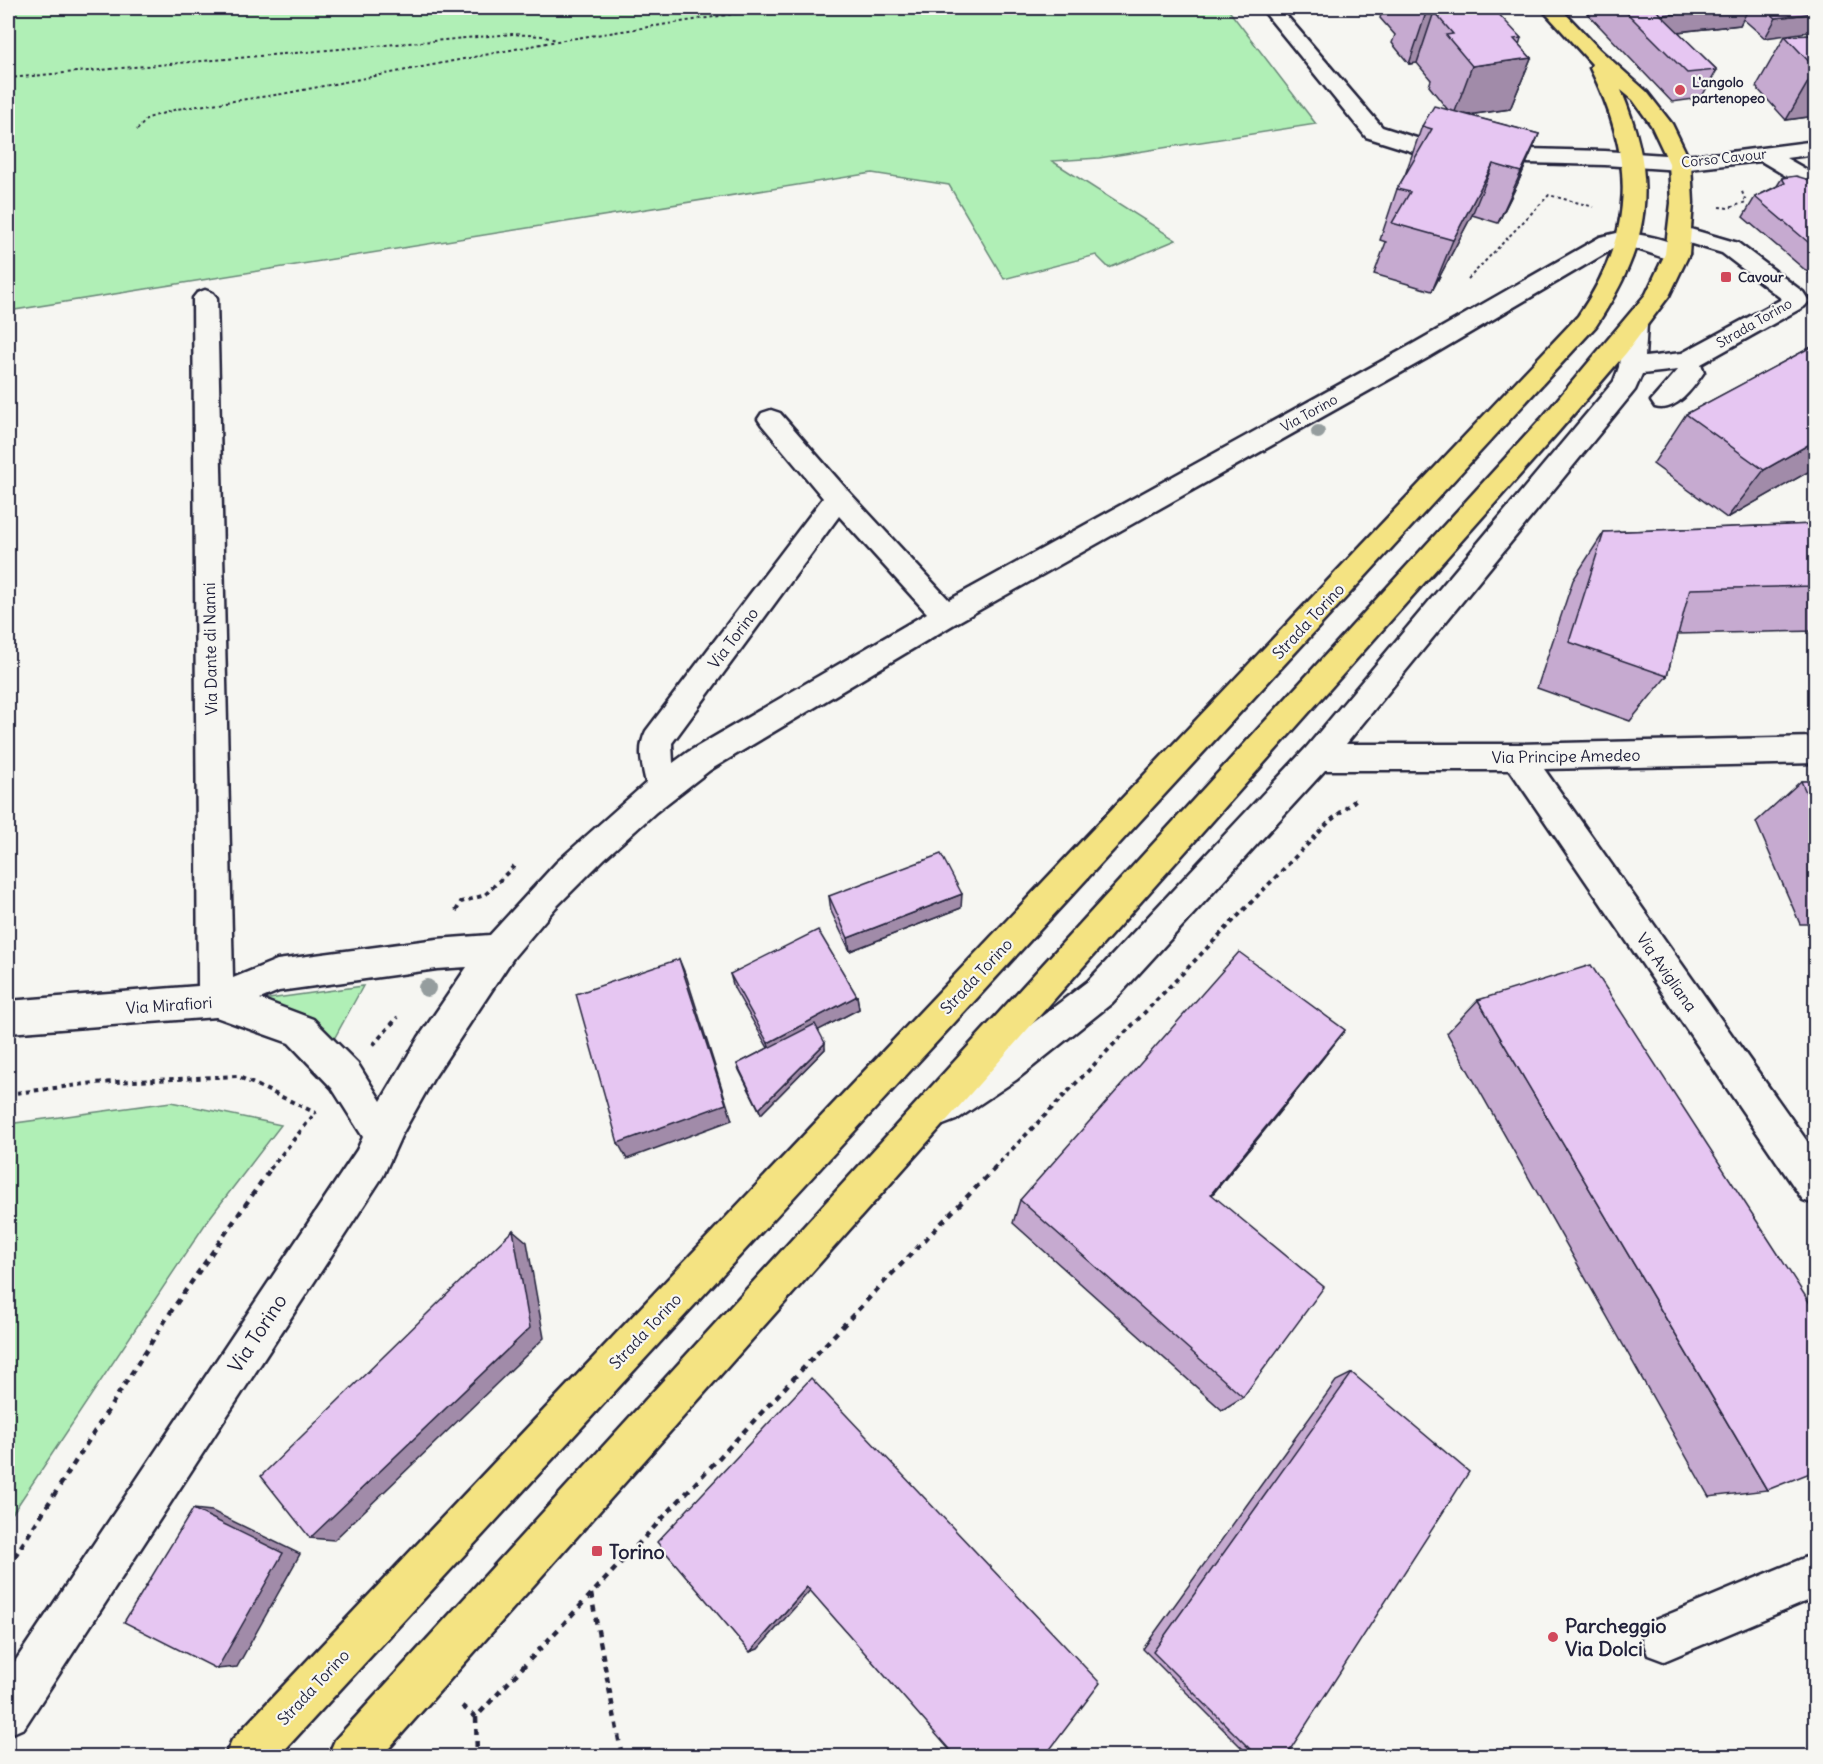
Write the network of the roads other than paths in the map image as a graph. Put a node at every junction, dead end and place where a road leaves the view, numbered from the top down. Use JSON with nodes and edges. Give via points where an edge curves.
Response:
{"nodes":[{"id":1,"x":1270,"y":8,"type":"edge"},
{"id":2,"x":1550,"y":8,"type":"edge"},
{"id":3,"x":1592,"y":53,"type":"junction"},
{"id":4,"x":1815,"y":147,"type":"edge"},
{"id":5,"x":1764,"y":154,"type":"junction"},
{"id":6,"x":1632,"y":160,"type":"junction"},
{"id":7,"x":1680,"y":163,"type":"junction"},
{"id":8,"x":1815,"y":184,"type":"edge"},
{"id":9,"x":1628,"y":239,"type":"junction"},
{"id":10,"x":1678,"y":244,"type":"junction"},
{"id":11,"x":205,"y":298,"type":"dead end"},
{"id":12,"x":1635,"y":324,"type":"junction"},
{"id":13,"x":1688,"y":360,"type":"junction"},
{"id":14,"x":1632,"y":367,"type":"junction"},
{"id":15,"x":1664,"y":401,"type":"dead end"},
{"id":16,"x":771,"y":419,"type":"dead end"},
{"id":17,"x":838,"y":498,"type":"junction"},
{"id":18,"x":946,"y":615,"type":"junction"},
{"id":19,"x":1815,"y":750,"type":"edge"},
{"id":20,"x":1317,"y":757,"type":"junction"},
{"id":21,"x":1518,"y":757,"type":"junction"},
{"id":22,"x":663,"y":787,"type":"junction"},
{"id":23,"x":500,"y":950,"type":"junction"},
{"id":24,"x":216,"y":1001,"type":"junction"},
{"id":25,"x":8,"y":1017,"type":"edge"},
{"id":26,"x":921,"y":1122,"type":"junction"},
{"id":27,"x":382,"y":1135,"type":"junction"},
{"id":28,"x":1815,"y":1187,"type":"edge"},
{"id":29,"x":1815,"y":1575,"type":"edge"},
{"id":30,"x":1664,"y":1639,"type":"dead end"},
{"id":31,"x":8,"y":1712,"type":"edge"},
{"id":32,"x":248,"y":1756,"type":"edge"},
{"id":33,"x":351,"y":1756,"type":"edge"}],
"edges":[{"from":1,"to":6,"type":"street","via":[[1374,132],[1455,154]]},
{"from":2,"to":3,"type":"main road","name":"Strada Torino"},
{"from":3,"to":6,"type":"main road","name":"Strada Torino","via":[[1614,93]]},
{"from":3,"to":7,"type":"main road","name":"Strada Torino","via":[[1640,96],[1661,124]]},
{"from":4,"to":5,"type":"street","name":"Corso Cavour"},
{"from":5,"to":7,"type":"street","name":"Corso Cavour"},
{"from":5,"to":8,"type":"street"},
{"from":6,"to":7,"type":"street","name":"Corso Cavour"},
{"from":6,"to":9,"type":"main road","name":"Strada Torino"},
{"from":7,"to":10,"type":"main road","name":"Strada Torino"},
{"from":9,"to":10,"type":"street"},
{"from":9,"to":18,"type":"street","name":"Via Torino","via":[[1608,242]]},
{"from":9,"to":32,"type":"main road","name":"Strada Torino","via":[[1608,291],[1587,321]]},
{"from":10,"to":12,"type":"main road","name":"Strada Torino","via":[[1657,296]]},
{"from":10,"to":13,"type":"street","name":"Strada Torino","via":[[1730,248],[1797,301]]},
{"from":11,"to":24,"type":"street","name":"Via Dante di Nanni"},
{"from":12,"to":14,"type":"street","name":"Strada Torino"},
{"from":12,"to":26,"type":"main road","name":"Strada Torino","via":[[1550,424]]},
{"from":13,"to":14,"type":"street","name":"Strada Torino"},
{"from":13,"to":15,"type":"street","via":[[1691,372]]},
{"from":14,"to":20,"type":"street","name":"Strada Torino","via":[[1626,384]]},
{"from":16,"to":17,"type":"street"},
{"from":17,"to":18,"type":"street"},
{"from":17,"to":22,"type":"street","name":"Via Torino","via":[[657,740],[656,759]]},
{"from":18,"to":22,"type":"street","name":"Via Torino","via":[[699,761]]},
{"from":19,"to":21,"type":"street","name":"Via Principe Amedeo"},
{"from":20,"to":21,"type":"street","name":"Via Principe Amedeo"},
{"from":20,"to":26,"type":"street","name":"Strada Torino","via":[[1100,992],[1003,1068]]},
{"from":21,"to":28,"type":"street","name":"Via Avigliana"},
{"from":22,"to":23,"type":"street","name":"Via Torino","via":[[598,843],[544,897]]},
{"from":23,"to":24,"type":"street","via":[[437,954],[277,976]]},
{"from":23,"to":27,"type":"street","name":"Via Torino","via":[[414,1074]]},
{"from":24,"to":25,"type":"street","name":"Via Mirafiori"},
{"from":24,"to":27,"type":"street","name":"Via Mirafiori","via":[[301,1031],[345,1076]]},
{"from":26,"to":33,"type":"main road","name":"Strada Torino"},
{"from":27,"to":31,"type":"street","name":"Via Torino","via":[[370,1163]]},
{"from":29,"to":30,"type":"street"}]}
